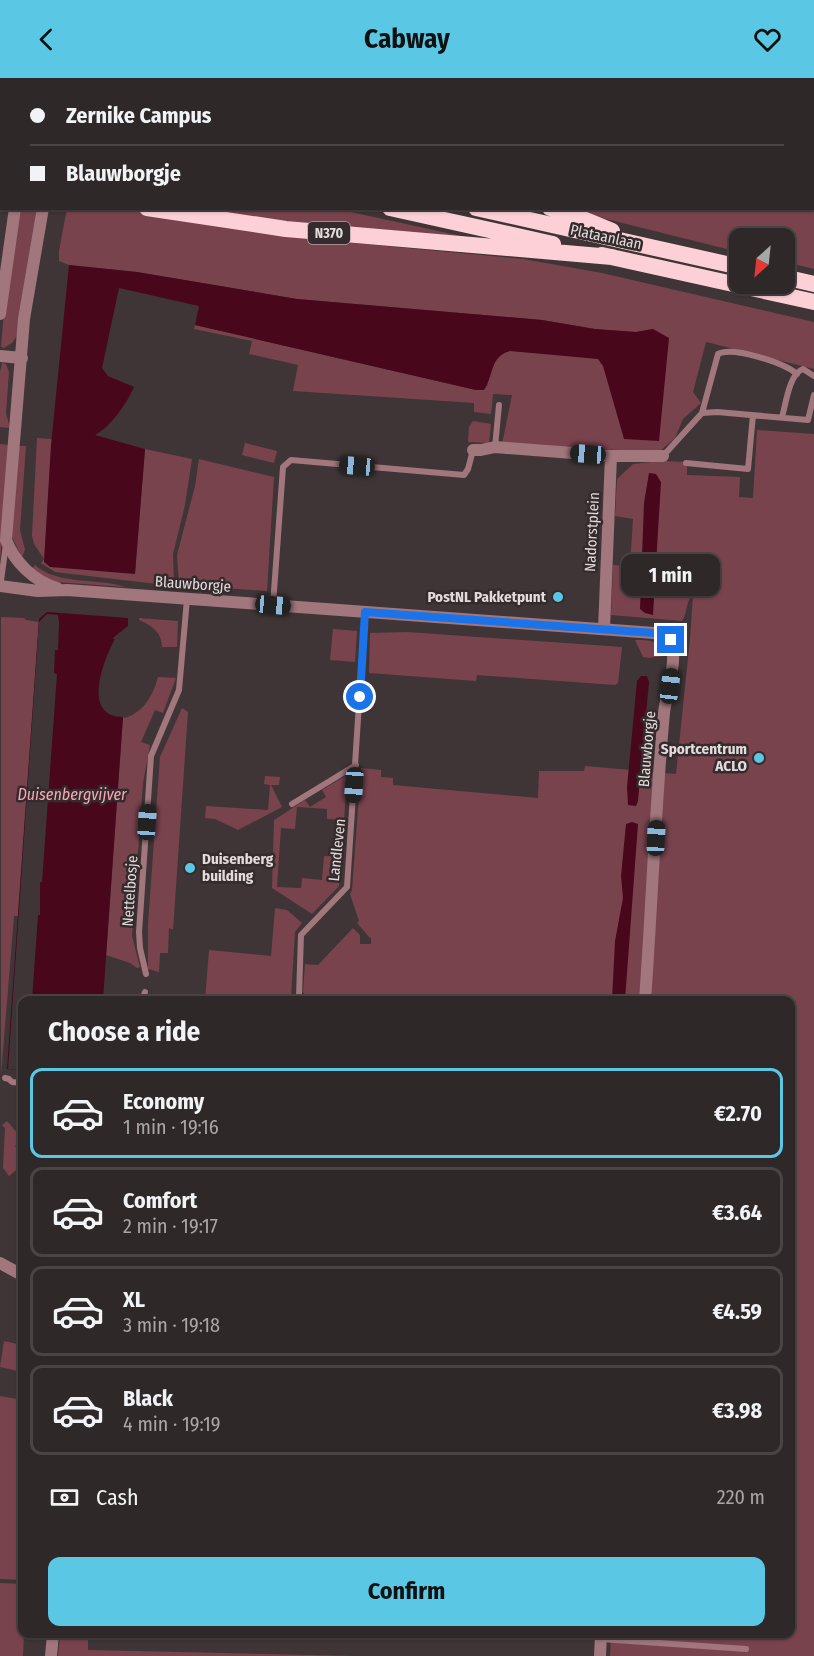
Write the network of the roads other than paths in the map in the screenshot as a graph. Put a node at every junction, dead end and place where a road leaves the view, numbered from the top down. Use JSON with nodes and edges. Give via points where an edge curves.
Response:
{"nodes":[{"id":1,"x":15,"y":210,"type":"edge"},
{"id":2,"x":42,"y":210,"type":"edge"},
{"id":3,"x":160,"y":210,"type":"edge"},
{"id":4,"x":399,"y":210,"type":"edge"},
{"id":5,"x":485,"y":210,"type":"edge"},
{"id":6,"x":556,"y":210,"type":"edge"},
{"id":7,"x":654,"y":248,"type":"junction"},
{"id":8,"x":612,"y":257,"type":"junction"},
{"id":9,"x":729,"y":265,"type":"edge"},
{"id":10,"x":795,"y":280,"type":"edge"},
{"id":11,"x":814,"y":284,"type":"edge"},
{"id":12,"x":814,"y":302,"type":"edge"},
{"id":13,"x":0,"y":314,"type":"edge"},
{"id":14,"x":0,"y":356,"type":"edge"},
{"id":15,"x":22,"y":358,"type":"junction"},
{"id":16,"x":796,"y":374,"type":"junction"},
{"id":17,"x":814,"y":376,"type":"edge"},
{"id":18,"x":814,"y":395,"type":"edge"},
{"id":19,"x":499,"y":405,"type":"dead end"},
{"id":20,"x":702,"y":413,"type":"junction"},
{"id":21,"x":753,"y":415,"type":"junction"},
{"id":22,"x":782,"y":417,"type":"junction"},
{"id":23,"x":495,"y":447,"type":"junction"},
{"id":24,"x":473,"y":450,"type":"joint"},
{"id":25,"x":611,"y":456,"type":"junction"},
{"id":26,"x":663,"y":456,"type":"joint"},
{"id":27,"x":686,"y":463,"type":"dead end"},
{"id":28,"x":6,"y":540,"type":"junction"},
{"id":29,"x":2,"y":567,"type":"edge"},
{"id":30,"x":0,"y":587,"type":"edge"},
{"id":31,"x":67,"y":590,"type":"junction"},
{"id":32,"x":187,"y":599,"type":"junction"},
{"id":33,"x":273,"y":605,"type":"junction"},
{"id":34,"x":365,"y":612,"type":"junction"},
{"id":35,"x":604,"y":629,"type":"junction"},
{"id":36,"x":356,"y":765,"type":"junction"},
{"id":37,"x":292,"y":804,"type":"dead end"},
{"id":38,"x":146,"y":974,"type":"dead end"},
{"id":39,"x":145,"y":992,"type":"dead end"},
{"id":40,"x":144,"y":996,"type":"edge"},
{"id":41,"x":299,"y":996,"type":"edge"},
{"id":42,"x":645,"y":996,"type":"edge"},
{"id":43,"x":5,"y":1078,"type":"dead end"},
{"id":44,"x":18,"y":1083,"type":"edge"},
{"id":45,"x":0,"y":1263,"type":"edge"},
{"id":46,"x":18,"y":1273,"type":"edge"},
{"id":47,"x":53,"y":1638,"type":"edge"},
{"id":48,"x":601,"y":1638,"type":"edge"},
{"id":49,"x":623,"y":1638,"type":"edge"},
{"id":50,"x":746,"y":1649,"type":"dead end"},
{"id":51,"x":51,"y":1656,"type":"edge"},
{"id":52,"x":600,"y":1656,"type":"edge"}],
"edges":[{"from":1,"to":13,"type":"street"},
{"from":2,"to":15,"type":"street","via":[[24,319]]},
{"from":3,"to":8,"type":"highway","number":"N370","via":[[286,229]]},
{"from":4,"to":8,"type":"highway","name":"Plataanlaan","number":"N370"},
{"from":5,"to":7,"type":"highway","name":"Plataanlaan"},
{"from":6,"to":7,"type":"highway"},
{"from":7,"to":9,"type":"highway","name":"Plataanlaan"},
{"from":8,"to":12,"type":"highway","name":"Plataanlaan","number":"N370"},
{"from":10,"to":11,"type":"highway"},
{"from":14,"to":15,"type":"street"},
{"from":15,"to":28,"type":"street"},
{"from":16,"to":17,"type":"lane","via":[[803,369]]},
{"from":16,"to":20,"type":"lane","via":[[781,364],[724,351],[718,354]]},
{"from":16,"to":22,"type":"lane"},
{"from":18,"to":22,"type":"lane","via":[[808,420]]},
{"from":19,"to":23,"type":"lane"},
{"from":20,"to":21,"type":"lane"},
{"from":20,"to":26,"type":"lane"},
{"from":21,"to":22,"type":"lane"},
{"from":21,"to":27,"type":"lane","via":[[748,469]]},
{"from":23,"to":24,"type":"street"},
{"from":23,"to":25,"type":"street"},
{"from":24,"to":33,"type":"lane","via":[[464,475],[291,460],[284,467]]},
{"from":25,"to":26,"type":"street"},
{"from":25,"to":35,"type":"street","name":"Nadorstplein"},
{"from":28,"to":29,"type":"lane"},
{"from":28,"to":31,"type":"street","name":"Blauwborgje","via":[[33,577]]},
{"from":29,"to":30,"type":"lane"},
{"from":30,"to":31,"type":"street","name":"Blauwborgje"},
{"from":31,"to":32,"type":"street","name":"Blauwborgje"},
{"from":32,"to":33,"type":"street","name":"Blauwborgje"},
{"from":32,"to":38,"type":"lane","name":"Nettelbosje","via":[[179,690],[151,756],[139,932]]},
{"from":33,"to":34,"type":"street","name":"Blauwborgje"},
{"from":34,"to":35,"type":"street","name":"Blauwborgje"},
{"from":34,"to":36,"type":"lane","name":"Landleven"},
{"from":35,"to":42,"type":"street","name":"Blauwborgje","via":[[661,634],[669,637],[672,645]]},
{"from":36,"to":37,"type":"lane"},
{"from":36,"to":41,"type":"lane","name":"Landleven","via":[[347,887],[301,935]]},
{"from":39,"to":40,"type":"lane"},
{"from":43,"to":44,"type":"lane"},
{"from":45,"to":46,"type":"street"},
{"from":47,"to":51,"type":"street"},
{"from":48,"to":52,"type":"street"},
{"from":49,"to":50,"type":"lane"}]}
